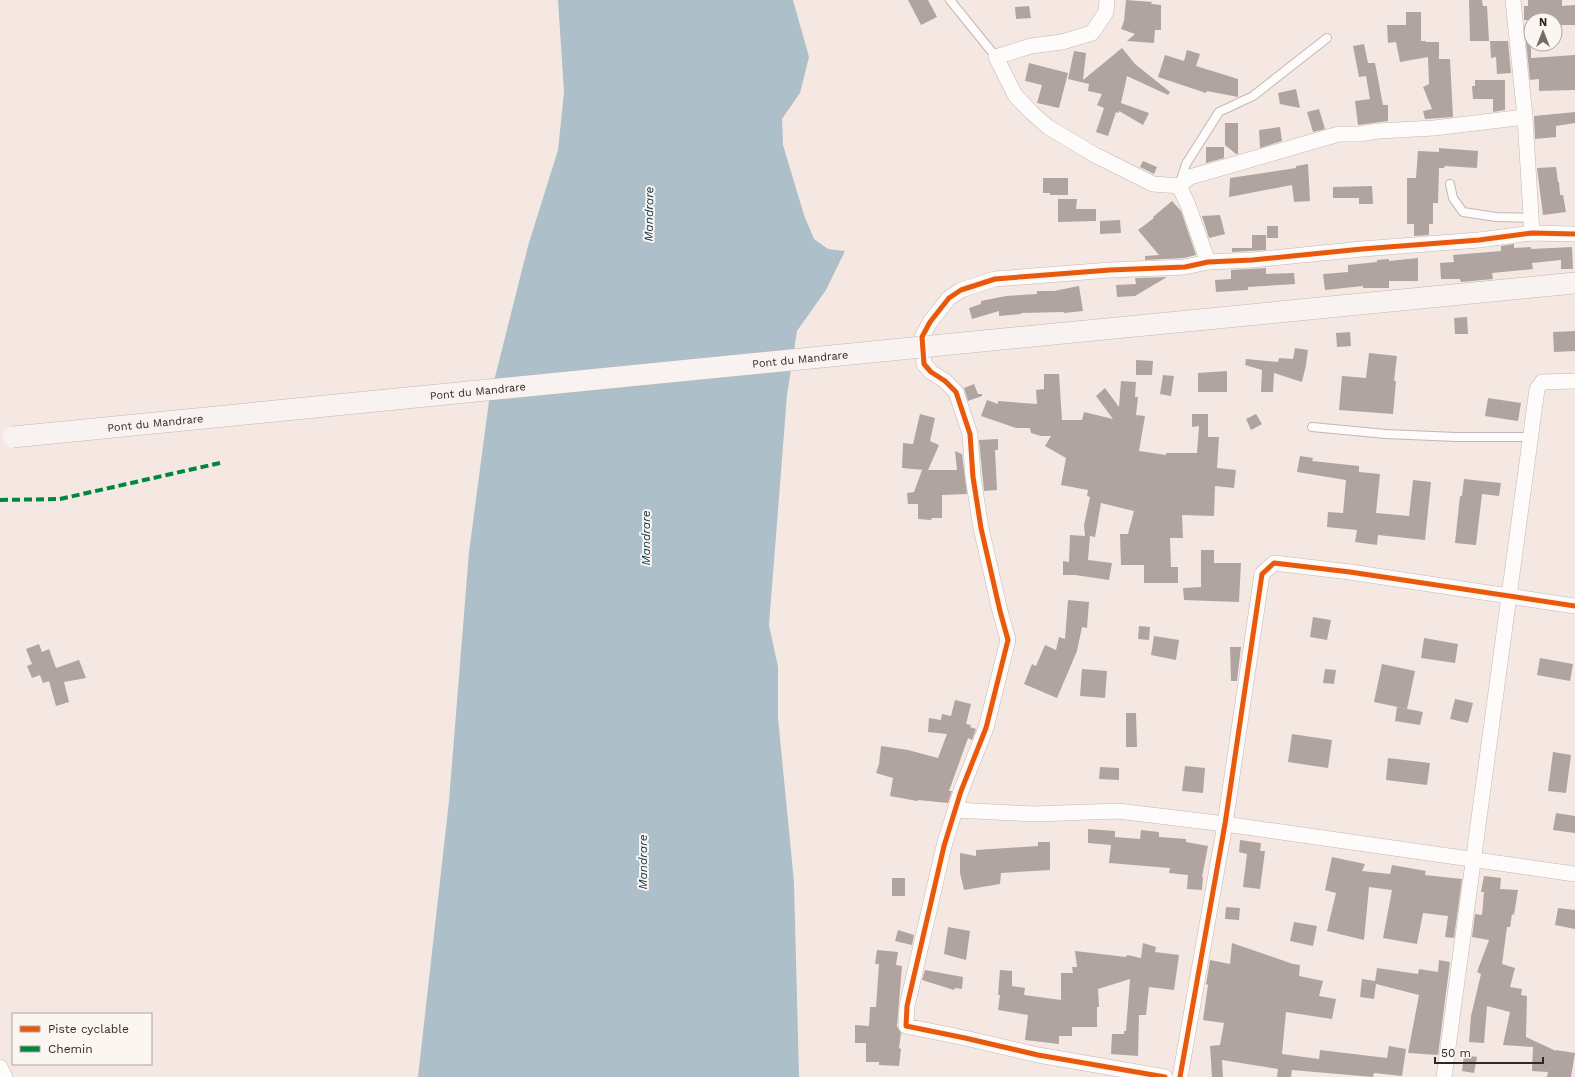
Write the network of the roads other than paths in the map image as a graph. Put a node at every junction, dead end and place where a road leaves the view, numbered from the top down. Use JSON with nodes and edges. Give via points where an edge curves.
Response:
{"nodes":[{"id":1,"x":950,"y":0,"type":"edge"},
{"id":2,"x":1107,"y":0,"type":"edge"},
{"id":3,"x":1513,"y":0,"type":"edge"},
{"id":4,"x":1327,"y":38,"type":"dead end"},
{"id":5,"x":996,"y":57,"type":"junction"},
{"id":6,"x":1525,"y":117,"type":"junction"},
{"id":7,"x":1450,"y":184,"type":"dead end"},
{"id":8,"x":1179,"y":186,"type":"junction"},
{"id":9,"x":1531,"y":218,"type":"junction"},
{"id":10,"x":1532,"y":233,"type":"junction"},
{"id":11,"x":1575,"y":234,"type":"edge"},
{"id":12,"x":1208,"y":262,"type":"junction"},
{"id":13,"x":1575,"y":283,"type":"edge"},
{"id":14,"x":1575,"y":381,"type":"edge"},
{"id":15,"x":1312,"y":427,"type":"dead end"},
{"id":16,"x":1530,"y":437,"type":"junction"},
{"id":17,"x":6,"y":438,"type":"edge"},
{"id":18,"x":1508,"y":596,"type":"junction"},
{"id":19,"x":1575,"y":606,"type":"edge"},
{"id":20,"x":956,"y":810,"type":"junction"},
{"id":21,"x":1225,"y":824,"type":"junction"},
{"id":22,"x":1472,"y":859,"type":"junction"},
{"id":23,"x":1575,"y":874,"type":"edge"},
{"id":24,"x":0,"y":1067,"type":"edge"},
{"id":25,"x":5,"y":1077,"type":"edge"},
{"id":26,"x":1165,"y":1077,"type":"edge"},
{"id":27,"x":1180,"y":1077,"type":"edge"},
{"id":28,"x":1444,"y":1077,"type":"edge"}],
"edges":[{"from":1,"to":5,"type":"lane"},
{"from":2,"to":5,"type":"street","via":[[1106,12],[1092,33],[1062,42],[1031,46]]},
{"from":3,"to":6,"type":"street"},
{"from":4,"to":8,"type":"lane","via":[[1253,96],[1219,112],[1186,164]]},
{"from":5,"to":8,"type":"street","via":[[1015,95],[1048,127],[1095,155],[1154,184]]},
{"from":6,"to":8,"type":"street","via":[[1434,128],[1339,134],[1190,177]]},
{"from":6,"to":9,"type":"street"},
{"from":7,"to":9,"type":"lane","via":[[1453,198],[1463,212],[1496,217]]},
{"from":8,"to":12,"type":"street"},
{"from":9,"to":10,"type":"street"},
{"from":10,"to":11,"type":"street"},
{"from":10,"to":12,"type":"street","via":[[1478,240]]},
{"from":12,"to":20,"type":"street","via":[[1185,267],[995,279],[961,290],[949,298],[922,337],[924,364],[956,392],[970,434],[973,477],[981,528],[1008,640],[986,728]]},
{"from":13,"to":17,"type":"main road","name":"Pont du Mandrare","bridge":true},
{"from":14,"to":16,"type":"street","via":[[1542,382],[1537,389]]},
{"from":15,"to":16,"type":"lane","via":[[1386,434]]},
{"from":16,"to":18,"type":"street"},
{"from":18,"to":19,"type":"street"},
{"from":18,"to":21,"type":"street","via":[[1274,563],[1262,574]]},
{"from":18,"to":22,"type":"street"},
{"from":20,"to":21,"type":"street","via":[[1034,814],[1118,811]]},
{"from":20,"to":26,"type":"street","via":[[944,846],[918,955],[907,1006],[906,1026],[1038,1055]]},
{"from":21,"to":22,"type":"street"},
{"from":21,"to":27,"type":"street"},
{"from":22,"to":23,"type":"street"},
{"from":22,"to":28,"type":"street"},
{"from":24,"to":25,"type":"street"}]}
